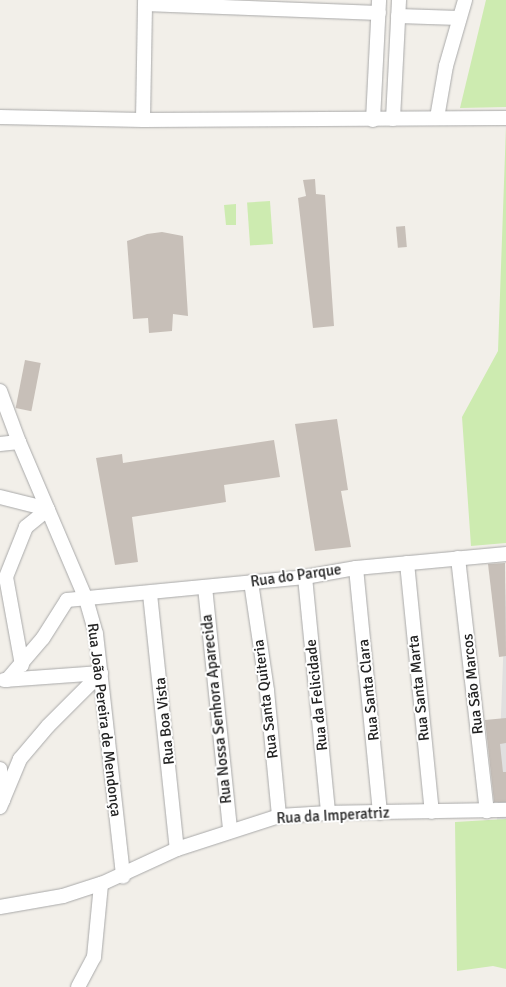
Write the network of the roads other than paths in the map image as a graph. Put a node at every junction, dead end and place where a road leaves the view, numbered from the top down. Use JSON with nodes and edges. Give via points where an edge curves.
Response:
{"nodes":[{"id":1,"x":399,"y":0,"type":"edge"},
{"id":2,"x":464,"y":0,"type":"edge"},
{"id":3,"x":145,"y":2,"type":"edge"},
{"id":4,"x":379,"y":6,"type":"edge"},
{"id":5,"x":398,"y":16,"type":"junction"},
{"id":6,"x":459,"y":18,"type":"junction"},
{"id":7,"x":0,"y":117,"type":"edge"},
{"id":8,"x":437,"y":118,"type":"junction"},
{"id":9,"x":506,"y":118,"type":"edge"},
{"id":10,"x":393,"y":119,"type":"junction"},
{"id":11,"x":143,"y":120,"type":"junction"},
{"id":12,"x":373,"y":120,"type":"junction"},
{"id":13,"x":0,"y":391,"type":"edge"},
{"id":14,"x":19,"y":442,"type":"junction"},
{"id":15,"x":0,"y":444,"type":"edge"},
{"id":16,"x":0,"y":497,"type":"edge"},
{"id":17,"x":48,"y":509,"type":"junction"},
{"id":18,"x":506,"y":554,"type":"edge"},
{"id":19,"x":458,"y":558,"type":"junction"},
{"id":20,"x":407,"y":563,"type":"junction"},
{"id":21,"x":356,"y":568,"type":"junction"},
{"id":22,"x":305,"y":577,"type":"junction"},
{"id":23,"x":251,"y":582,"type":"junction"},
{"id":24,"x":205,"y":587,"type":"junction"},
{"id":25,"x":150,"y":594,"type":"junction"},
{"id":26,"x":86,"y":599,"type":"junction"},
{"id":27,"x":22,"y":665,"type":"junction"},
{"id":28,"x":101,"y":673,"type":"junction"},
{"id":29,"x":4,"y":680,"type":"edge"},
{"id":30,"x":0,"y":769,"type":"edge"},
{"id":31,"x":2,"y":805,"type":"edge"},
{"id":32,"x":506,"y":810,"type":"edge"},
{"id":33,"x":486,"y":811,"type":"junction"},
{"id":34,"x":432,"y":812,"type":"junction"},
{"id":35,"x":328,"y":813,"type":"junction"},
{"id":36,"x":380,"y":813,"type":"junction"},
{"id":37,"x":279,"y":816,"type":"junction"},
{"id":38,"x":230,"y":830,"type":"junction"},
{"id":39,"x":177,"y":849,"type":"junction"},
{"id":40,"x":123,"y":876,"type":"junction"},
{"id":41,"x":101,"y":884,"type":"junction"},
{"id":42,"x":0,"y":907,"type":"edge"},
{"id":43,"x":78,"y":987,"type":"edge"}],
"edges":[{"from":1,"to":5,"type":"street"},
{"from":2,"to":6,"type":"street"},
{"from":3,"to":4,"type":"street"},
{"from":3,"to":11,"type":"street"},
{"from":4,"to":12,"type":"street"},
{"from":5,"to":6,"type":"street"},
{"from":5,"to":10,"type":"street"},
{"from":6,"to":8,"type":"street","via":[[446,66]]},
{"from":7,"to":11,"type":"street"},
{"from":8,"to":9,"type":"street"},
{"from":8,"to":10,"type":"street"},
{"from":10,"to":12,"type":"street"},
{"from":11,"to":12,"type":"street"},
{"from":13,"to":14,"type":"street","name":"Rua João Pereira de Mendonça"},
{"from":14,"to":15,"type":"street"},
{"from":14,"to":17,"type":"street","name":"Rua João Pereira de Mendonça"},
{"from":16,"to":17,"type":"street"},
{"from":17,"to":26,"type":"street","name":"Rua João Pereira de Mendonça"},
{"from":17,"to":27,"type":"street","via":[[26,527],[6,577]]},
{"from":18,"to":19,"type":"street","name":"Rua do Parque"},
{"from":19,"to":20,"type":"street","name":"Rua do Parque"},
{"from":19,"to":33,"type":"street","name":"Rua São Marcos"},
{"from":20,"to":21,"type":"street","name":"Rua do Parque"},
{"from":20,"to":34,"type":"street","name":"Rua Santa Marta"},
{"from":21,"to":22,"type":"street","name":"Rua do Parque"},
{"from":21,"to":36,"type":"street","name":"Rua Santa Clara"},
{"from":22,"to":23,"type":"street","name":"Rua do Parque"},
{"from":22,"to":35,"type":"street","name":"Rua da Felicidade"},
{"from":23,"to":24,"type":"street","name":"Rua do Parque"},
{"from":23,"to":37,"type":"street","name":"Rua Santa Quiteria","via":[[267,691]]},
{"from":24,"to":25,"type":"street","name":"Rua do Parque"},
{"from":24,"to":38,"type":"street","name":"Rua Nossa Senhora Aparecida"},
{"from":25,"to":26,"type":"street","name":"Rua do Parque"},
{"from":25,"to":39,"type":"street","name":"Rua Boa Vista"},
{"from":26,"to":27,"type":"street","name":"Rua do Parque","via":[[67,600]]},
{"from":26,"to":28,"type":"street","name":"Rua João Pereira de Mendonça","via":[[96,634]]},
{"from":27,"to":29,"type":"street"},
{"from":28,"to":29,"type":"street"},
{"from":28,"to":31,"type":"street","via":[[48,726],[20,759]]},
{"from":28,"to":40,"type":"street","name":"Rua João Pereira de Mendonça"},
{"from":30,"to":31,"type":"street"},
{"from":32,"to":33,"type":"street","name":"Rua da Imperatriz"},
{"from":33,"to":34,"type":"street","name":"Rua da Imperatriz"},
{"from":34,"to":36,"type":"street","name":"Rua da Imperatriz"},
{"from":35,"to":36,"type":"street","name":"Rua da Imperatriz"},
{"from":35,"to":37,"type":"street","name":"Rua da Imperatriz"},
{"from":37,"to":38,"type":"street","name":"Rua da Imperatriz"},
{"from":38,"to":39,"type":"street","name":"Rua da Imperatriz"},
{"from":39,"to":40,"type":"street","name":"Rua da Imperatriz"},
{"from":40,"to":41,"type":"street","name":"Rua da Imperatriz"},
{"from":41,"to":42,"type":"street","name":"Rua da Imperatriz","via":[[63,896]]},
{"from":41,"to":43,"type":"street","via":[[94,957]]}]}
